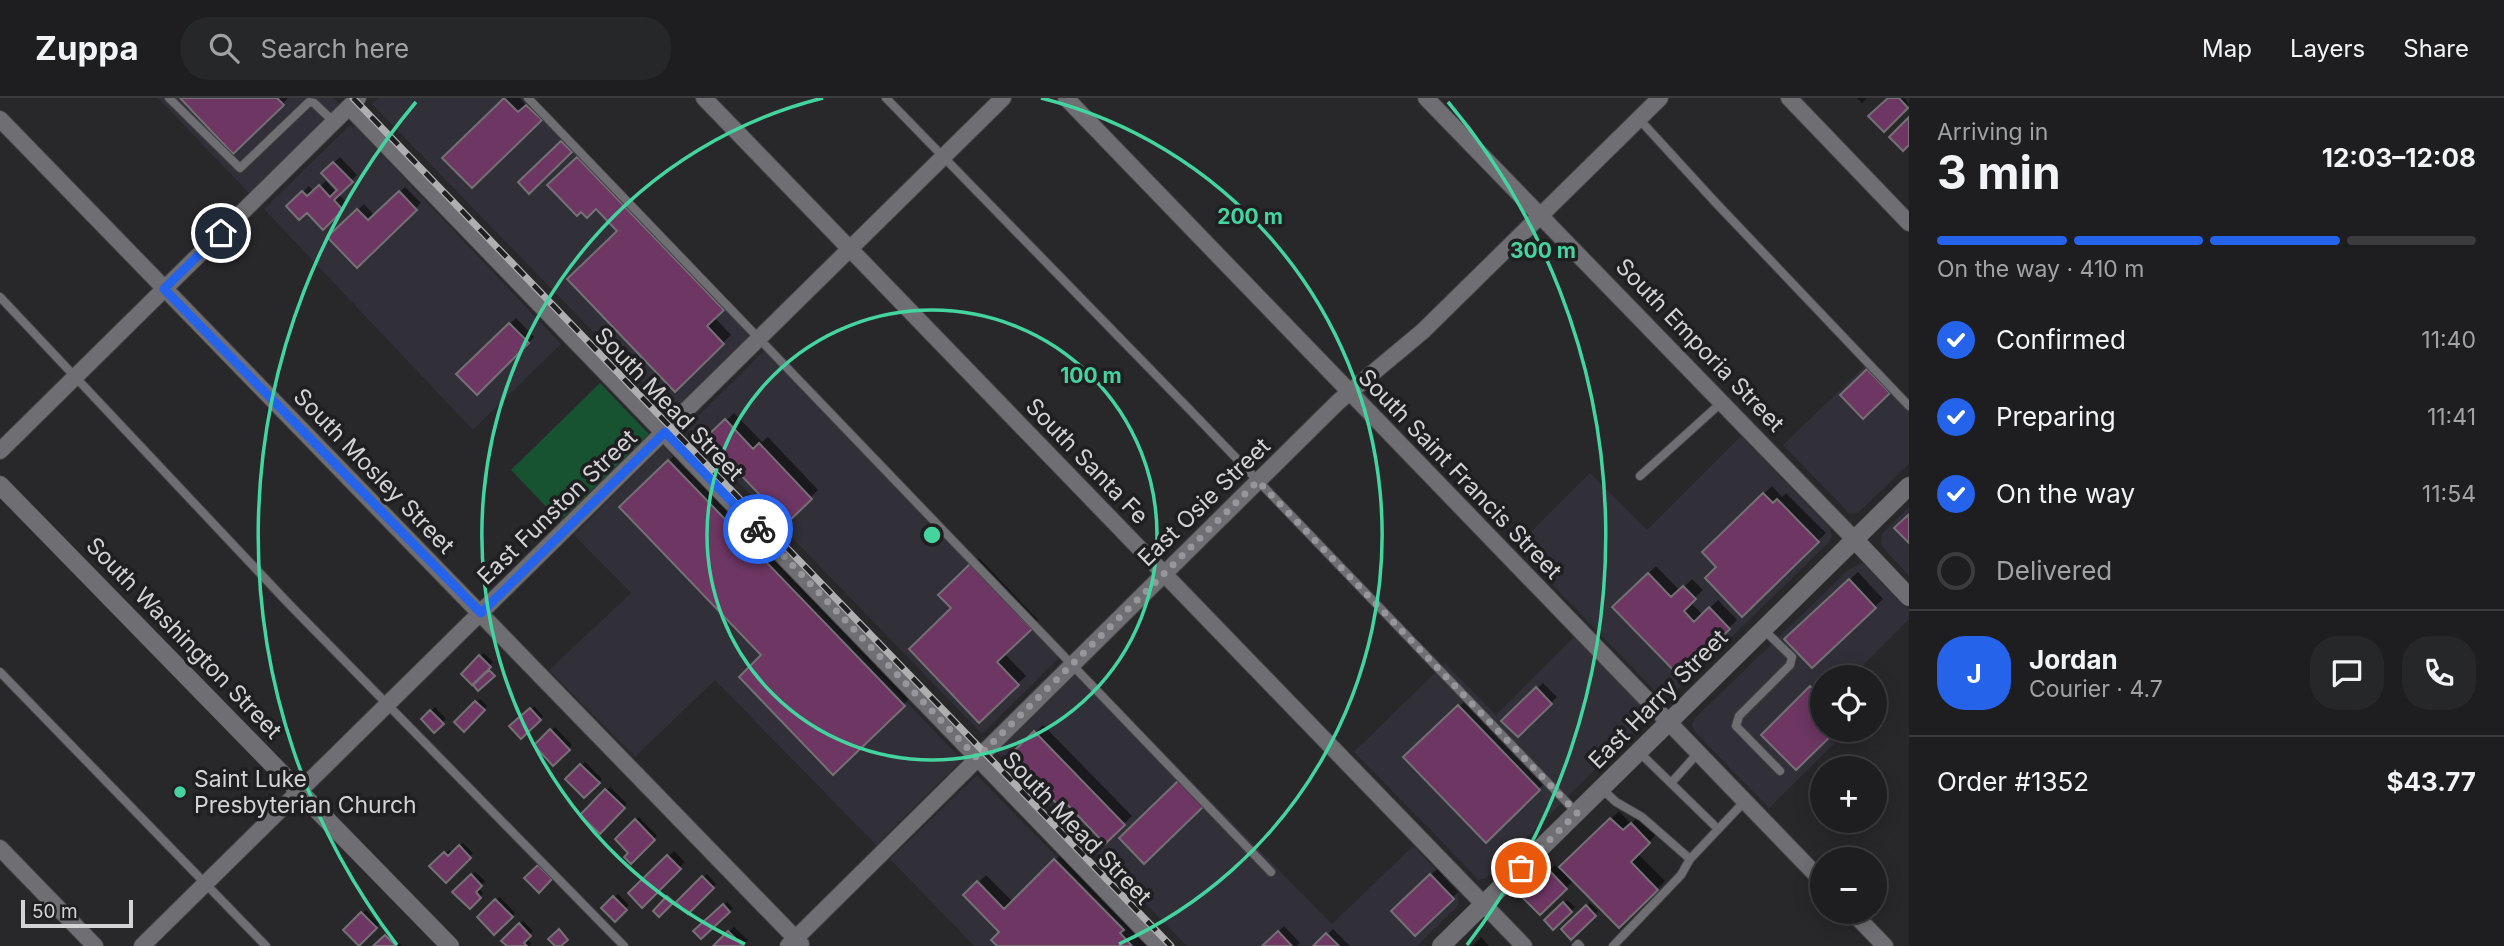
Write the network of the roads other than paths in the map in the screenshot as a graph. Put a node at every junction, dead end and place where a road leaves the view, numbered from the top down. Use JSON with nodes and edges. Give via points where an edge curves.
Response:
{"nodes":[{"id":1,"x":169,"y":98,"type":"edge"},
{"id":2,"x":528,"y":98,"type":"edge"},
{"id":3,"x":704,"y":98,"type":"edge"},
{"id":4,"x":886,"y":98,"type":"edge"},
{"id":5,"x":1003,"y":98,"type":"edge"},
{"id":6,"x":1066,"y":98,"type":"edge"},
{"id":7,"x":1426,"y":98,"type":"edge"},
{"id":8,"x":1660,"y":98,"type":"edge"},
{"id":9,"x":1789,"y":98,"type":"edge"},
{"id":10,"x":354,"y":102,"type":"edge"},
{"id":11,"x":0,"y":119,"type":"edge"},
{"id":12,"x":1639,"y":119,"type":"junction"},
{"id":13,"x":334,"y":122,"type":"junction"},
{"id":14,"x":943,"y":157,"type":"junction"},
{"id":15,"x":1541,"y":216,"type":"junction"},
{"id":16,"x":1909,"y":223,"type":"edge"},
{"id":17,"x":851,"y":249,"type":"junction"},
{"id":18,"x":164,"y":289,"type":"junction"},
{"id":19,"x":0,"y":297,"type":"edge"},
{"id":20,"x":759,"y":339,"type":"junction"},
{"id":21,"x":76,"y":376,"type":"junction"},
{"id":22,"x":1349,"y":392,"type":"junction"},
{"id":23,"x":1722,"y":402,"type":"junction"},
{"id":24,"x":1909,"y":406,"type":"edge"},
{"id":25,"x":665,"y":432,"type":"junction"},
{"id":26,"x":0,"y":451,"type":"edge"},
{"id":27,"x":1640,"y":477,"type":"dead end"},
{"id":28,"x":1258,"y":481,"type":"junction"},
{"id":29,"x":0,"y":485,"type":"edge"},
{"id":30,"x":1909,"y":486,"type":"edge"},
{"id":31,"x":1855,"y":540,"type":"junction"},
{"id":32,"x":1163,"y":573,"type":"junction"},
{"id":33,"x":1909,"y":597,"type":"edge"},
{"id":34,"x":481,"y":613,"type":"junction"},
{"id":35,"x":1763,"y":629,"type":"junction"},
{"id":36,"x":1073,"y":663,"type":"junction"},
{"id":37,"x":0,"y":672,"type":"edge"},
{"id":38,"x":389,"y":704,"type":"junction"},
{"id":39,"x":1669,"y":722,"type":"junction"},
{"id":40,"x":1639,"y":752,"type":"junction"},
{"id":41,"x":1698,"y":753,"type":"junction"},
{"id":42,"x":977,"y":758,"type":"junction"},
{"id":43,"x":1780,"y":771,"type":"dead end"},
{"id":44,"x":1671,"y":783,"type":"junction"},
{"id":45,"x":1601,"y":788,"type":"junction"},
{"id":46,"x":299,"y":792,"type":"junction"},
{"id":47,"x":1745,"y":801,"type":"junction"},
{"id":48,"x":1577,"y":813,"type":"junction"},
{"id":49,"x":1718,"y":829,"type":"junction"},
{"id":50,"x":0,"y":848,"type":"edge"},
{"id":51,"x":1690,"y":859,"type":"junction"},
{"id":52,"x":1810,"y":869,"type":"edge"},
{"id":53,"x":1271,"y":872,"type":"dead end"},
{"id":54,"x":206,"y":883,"type":"junction"},
{"id":55,"x":1483,"y":904,"type":"junction"},
{"id":56,"x":1864,"y":924,"type":"edge"},
{"id":57,"x":796,"y":944,"type":"edge"},
{"id":58,"x":95,"y":946,"type":"edge"},
{"id":59,"x":142,"y":946,"type":"edge"},
{"id":60,"x":266,"y":946,"type":"edge"},
{"id":61,"x":450,"y":946,"type":"edge"},
{"id":62,"x":624,"y":946,"type":"edge"},
{"id":63,"x":1160,"y":946,"type":"edge"},
{"id":64,"x":1441,"y":946,"type":"edge"},
{"id":65,"x":1524,"y":946,"type":"edge"},
{"id":66,"x":1613,"y":946,"type":"edge"},
{"id":67,"x":1885,"y":946,"type":"edge"}],
"edges":[{"from":1,"to":13,"type":"lane","via":[[240,168],[309,102]]},
{"from":2,"to":20,"type":"lane"},
{"from":3,"to":17,"type":"street","name":"South Santa Fe"},
{"from":4,"to":14,"type":"lane"},
{"from":5,"to":14,"type":"street","name":"East Funston Street"},
{"from":6,"to":22,"type":"street","name":"South Saint Francis Street"},
{"from":7,"to":15,"type":"street","name":"South Emporia Street"},
{"from":8,"to":12,"type":"street","name":"East Osie Street"},
{"from":9,"to":16,"type":"street"},
{"from":10,"to":13,"type":"street"},
{"from":10,"to":25,"type":"street","name":"South Mead Street"},
{"from":11,"to":18,"type":"street","name":"South Mosley Street"},
{"from":12,"to":15,"type":"street","name":"East Osie Street"},
{"from":12,"to":24,"type":"lane"},
{"from":13,"to":18,"type":"street"},
{"from":14,"to":17,"type":"street","name":"East Funston Street"},
{"from":14,"to":28,"type":"lane"},
{"from":15,"to":22,"type":"street","name":"East Osie Street","via":[[1423,331]]},
{"from":15,"to":23,"type":"street","name":"South Emporia Street"},
{"from":17,"to":20,"type":"street","name":"East Funston Street"},
{"from":17,"to":32,"type":"street","name":"South Santa Fe"},
{"from":18,"to":21,"type":"street"},
{"from":18,"to":34,"type":"street","name":"South Mosley Street"},
{"from":19,"to":21,"type":"lane"},
{"from":20,"to":25,"type":"street","name":"East Funston Street"},
{"from":20,"to":36,"type":"lane"},
{"from":21,"to":26,"type":"street"},
{"from":21,"to":38,"type":"lane"},
{"from":22,"to":28,"type":"street","name":"East Osie Street"},
{"from":22,"to":39,"type":"street","name":"South Saint Francis Street"},
{"from":23,"to":27,"type":"lane"},
{"from":23,"to":31,"type":"street","name":"South Emporia Street"},
{"from":25,"to":34,"type":"street","name":"East Funston Street"},
{"from":25,"to":42,"type":"street","name":"South Mead Street"},
{"from":28,"to":32,"type":"street","name":"East Osie Street"},
{"from":28,"to":48,"type":"lane"},
{"from":29,"to":46,"type":"street","name":"South Washington Street"},
{"from":30,"to":31,"type":"street","name":"East Harry Street"},
{"from":31,"to":33,"type":"street","name":"South Emporia Street"},
{"from":31,"to":35,"type":"street","name":"East Harry Street"},
{"from":32,"to":36,"type":"street","name":"East Osie Street"},
{"from":32,"to":55,"type":"street","name":"South Santa Fe"},
{"from":34,"to":38,"type":"street","name":"East Funston Street"},
{"from":34,"to":57,"type":"street","name":"South Mosley Street"},
{"from":35,"to":39,"type":"street","name":"East Harry Street"},
{"from":35,"to":43,"type":"lane","via":[[1792,657],[1790,665],[1739,716],[1736,726]]},
{"from":36,"to":42,"type":"street","name":"East Osie Street"},
{"from":36,"to":53,"type":"lane"},
{"from":37,"to":54,"type":"lane"},
{"from":38,"to":46,"type":"street","name":"East Funston Street"},
{"from":38,"to":62,"type":"lane"},
{"from":39,"to":40,"type":"street","name":"East Harry Street"},
{"from":39,"to":41,"type":"street","name":"South Saint Francis Street"},
{"from":40,"to":44,"type":"lane"},
{"from":40,"to":45,"type":"street","name":"East Harry Street"},
{"from":41,"to":44,"type":"lane"},
{"from":41,"to":47,"type":"street","name":"South Saint Francis Street"},
{"from":42,"to":57,"type":"street","name":"East Osie Street"},
{"from":42,"to":63,"type":"street","name":"South Mead Street"},
{"from":44,"to":49,"type":"lane"},
{"from":45,"to":48,"type":"street","name":"East Harry Street"},
{"from":45,"to":51,"type":"lane","via":[[1643,817]]},
{"from":46,"to":54,"type":"street","name":"East Funston Street"},
{"from":46,"to":61,"type":"street","name":"South Washington Street"},
{"from":47,"to":49,"type":"lane"},
{"from":47,"to":52,"type":"street","name":"South Saint Francis Street"},
{"from":48,"to":55,"type":"street","name":"East Harry Street"},
{"from":49,"to":51,"type":"lane"},
{"from":50,"to":58,"type":"street"},
{"from":51,"to":66,"type":"lane","via":[[1681,875]]},
{"from":54,"to":59,"type":"street","name":"East Funston Street"},
{"from":54,"to":60,"type":"lane"},
{"from":55,"to":64,"type":"street","name":"East Harry Street"},
{"from":55,"to":65,"type":"street","name":"South Santa Fe"},
{"from":56,"to":67,"type":"street"}]}
